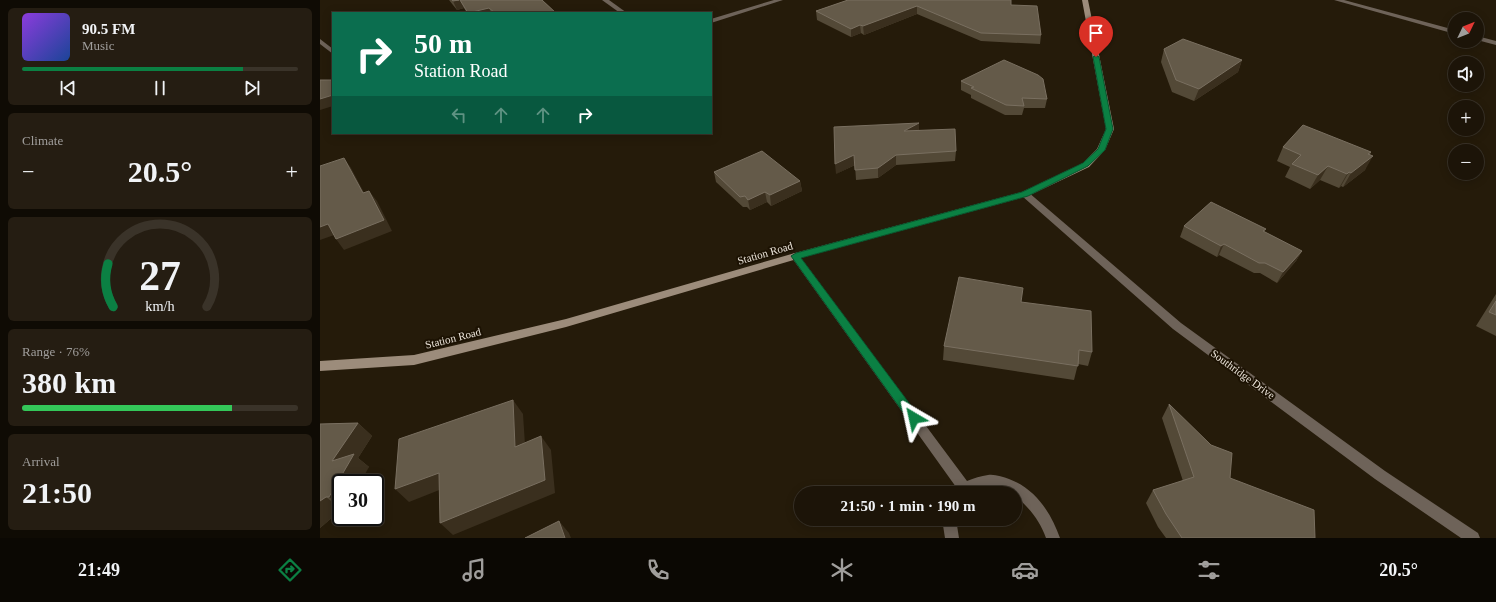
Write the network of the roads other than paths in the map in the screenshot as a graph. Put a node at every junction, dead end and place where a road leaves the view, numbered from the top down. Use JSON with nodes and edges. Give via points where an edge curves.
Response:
{"nodes":[{"id":1,"x":605,"y":0,"type":"edge"},
{"id":2,"x":780,"y":0,"type":"edge"},
{"id":3,"x":1085,"y":0,"type":"edge"},
{"id":4,"x":1337,"y":0,"type":"edge"},
{"id":5,"x":623,"y":12,"type":"edge"},
{"id":6,"x":712,"y":21,"type":"edge"},
{"id":7,"x":1448,"y":30,"type":"edge"},
{"id":8,"x":1484,"y":40,"type":"edge"},
{"id":9,"x":320,"y":41,"type":"edge"},
{"id":10,"x":1496,"y":43,"type":"edge"},
{"id":11,"x":332,"y":51,"type":"edge"},
{"id":12,"x":1025,"y":194,"type":"junction"},
{"id":13,"x":796,"y":256,"type":"junction"},
{"id":14,"x":320,"y":366,"type":"edge"},
{"id":15,"x":959,"y":486,"type":"edge"},
{"id":16,"x":974,"y":486,"type":"edge"},
{"id":17,"x":1009,"y":486,"type":"edge"},
{"id":18,"x":1022,"y":494,"type":"edge"},
{"id":19,"x":950,"y":526,"type":"edge"},
{"id":20,"x":952,"y":538,"type":"edge"},
{"id":21,"x":1053,"y":538,"type":"edge"},
{"id":22,"x":1473,"y":538,"type":"edge"}],
"edges":[{"from":1,"to":5,"type":"street"},
{"from":2,"to":6,"type":"street"},
{"from":3,"to":12,"type":"street","name":"Station Road","via":[[1110,129],[1101,150],[1086,165]]},
{"from":4,"to":7,"type":"street"},
{"from":8,"to":10,"type":"street"},
{"from":9,"to":11,"type":"street"},
{"from":12,"to":13,"type":"street","name":"Station Road"},
{"from":12,"to":22,"type":"street","name":"Southridge Drive","via":[[1177,326],[1380,475]]},
{"from":13,"to":14,"type":"street","name":"Station Road","via":[[566,323],[414,360]]},
{"from":13,"to":15,"type":"street"},
{"from":16,"to":17,"type":"street","via":[[990,481]]},
{"from":18,"to":21,"type":"street","via":[[1038,508]]},
{"from":19,"to":20,"type":"street"}]}
